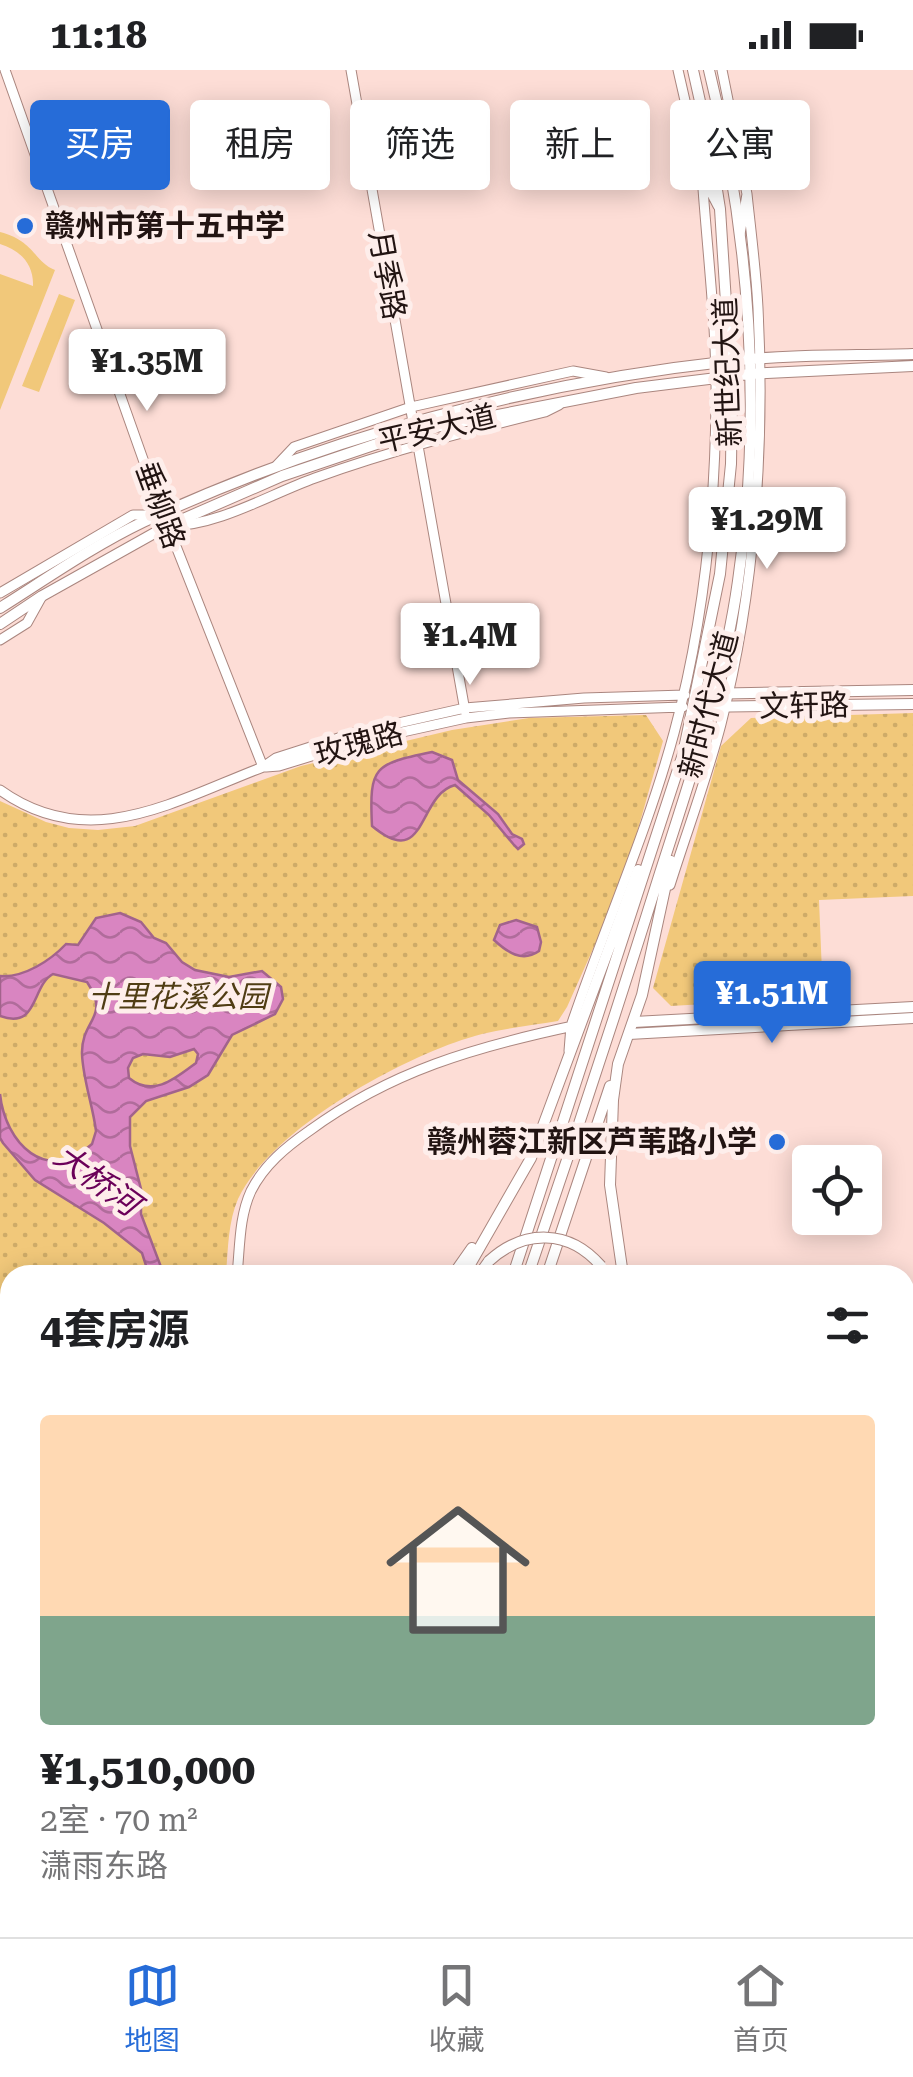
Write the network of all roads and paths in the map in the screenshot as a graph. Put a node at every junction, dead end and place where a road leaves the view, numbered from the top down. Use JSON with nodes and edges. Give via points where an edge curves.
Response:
{"nodes":[{"id":1,"x":5,"y":70,"type":"edge"},
{"id":2,"x":351,"y":70,"type":"edge"},
{"id":3,"x":678,"y":70,"type":"edge"},
{"id":4,"x":693,"y":70,"type":"edge"},
{"id":5,"x":709,"y":70,"type":"edge"},
{"id":6,"x":722,"y":70,"type":"edge"},
{"id":7,"x":685,"y":100,"type":"edge"},
{"id":8,"x":703,"y":190,"type":"edge"},
{"id":9,"x":710,"y":190,"type":"edge"},
{"id":10,"x":747,"y":194,"type":"junction"},
{"id":11,"x":720,"y":209,"type":"junction"},
{"id":12,"x":740,"y":236,"type":"junction"},
{"id":13,"x":913,"y":354,"type":"edge"},
{"id":14,"x":753,"y":359,"type":"junction"},
{"id":15,"x":730,"y":361,"type":"junction"},
{"id":16,"x":714,"y":363,"type":"junction"},
{"id":17,"x":913,"y":366,"type":"edge"},
{"id":18,"x":753,"y":374,"type":"junction"},
{"id":19,"x":731,"y":377,"type":"junction"},
{"id":20,"x":614,"y":379,"type":"junction"},
{"id":21,"x":715,"y":379,"type":"junction"},
{"id":22,"x":502,"y":385,"type":"junction"},
{"id":23,"x":476,"y":405,"type":"junction"},
{"id":24,"x":410,"y":407,"type":"junction"},
{"id":25,"x":415,"y":432,"type":"junction"},
{"id":26,"x":280,"y":471,"type":"junction"},
{"id":27,"x":317,"y":477,"type":"junction"},
{"id":28,"x":165,"y":520,"type":"junction"},
{"id":29,"x":40,"y":568,"type":"junction"},
{"id":30,"x":29,"y":590,"type":"junction"},
{"id":31,"x":0,"y":593,"type":"edge"},
{"id":32,"x":42,"y":596,"type":"junction"},
{"id":33,"x":0,"y":608,"type":"edge"},
{"id":34,"x":0,"y":624,"type":"edge"},
{"id":35,"x":0,"y":640,"type":"edge"},
{"id":36,"x":913,"y":690,"type":"edge"},
{"id":37,"x":683,"y":695,"type":"junction"},
{"id":38,"x":696,"y":701,"type":"junction"},
{"id":39,"x":720,"y":701,"type":"junction"},
{"id":40,"x":913,"y":704,"type":"edge"},
{"id":41,"x":680,"y":707,"type":"junction"},
{"id":42,"x":466,"y":713,"type":"junction"},
{"id":43,"x":263,"y":767,"type":"junction"},
{"id":44,"x":0,"y":790,"type":"edge"},
{"id":45,"x":671,"y":791,"type":"junction"},
{"id":46,"x":684,"y":796,"type":"junction"},
{"id":47,"x":654,"y":935,"type":"junction"},
{"id":48,"x":913,"y":1006,"type":"edge"},
{"id":49,"x":913,"y":1018,"type":"edge"},
{"id":50,"x":634,"y":1022,"type":"junction"},
{"id":51,"x":576,"y":1026,"type":"junction"},
{"id":52,"x":630,"y":1034,"type":"junction"},
{"id":53,"x":568,"y":1058,"type":"junction"},
{"id":54,"x":618,"y":1064,"type":"junction"},
{"id":55,"x":572,"y":1098,"type":"junction"},
{"id":56,"x":499,"y":1211,"type":"junction"},
{"id":57,"x":238,"y":1265,"type":"edge"},
{"id":58,"x":461,"y":1265,"type":"edge"},
{"id":59,"x":469,"y":1265,"type":"edge"},
{"id":60,"x":486,"y":1265,"type":"edge"},
{"id":61,"x":516,"y":1265,"type":"edge"},
{"id":62,"x":531,"y":1265,"type":"edge"},
{"id":63,"x":550,"y":1265,"type":"edge"},
{"id":64,"x":599,"y":1265,"type":"edge"},
{"id":65,"x":622,"y":1265,"type":"edge"}],
"edges":[{"from":1,"to":28,"type":"street","name":"垂柳路"},
{"from":2,"to":24,"type":"street","name":"月季路"},
{"from":3,"to":7,"type":"street"},
{"from":4,"to":11,"type":"main road","name":"新世纪大道"},
{"from":5,"to":12,"type":"main road","name":"新世纪大道"},
{"from":6,"to":10,"type":"street"},
{"from":8,"to":16,"type":"street"},
{"from":9,"to":11,"type":"street"},
{"from":10,"to":12,"type":"street"},
{"from":10,"to":14,"type":"street","via":[[758,307]]},
{"from":11,"to":15,"type":"main road","name":"新世纪大道"},
{"from":12,"to":14,"type":"main road","name":"新世纪大道"},
{"from":13,"to":14,"type":"main road","name":"平安大道"},
{"from":14,"to":15,"type":"main road","name":"平安大道"},
{"from":14,"to":18,"type":"main road","name":"新世纪大道"},
{"from":15,"to":16,"type":"main road","name":"平安大道"},
{"from":15,"to":19,"type":"main road","name":"新世纪大道"},
{"from":16,"to":20,"type":"main road","name":"平安大道"},
{"from":16,"to":21,"type":"street"},
{"from":17,"to":18,"type":"main road","name":"平安大道"},
{"from":18,"to":19,"type":"main road","name":"平安大道"},
{"from":18,"to":39,"type":"main road","name":"新时代大道","via":[[750,467]]},
{"from":19,"to":21,"type":"main road","name":"平安大道"},
{"from":19,"to":38,"type":"main road","name":"新世纪大道","via":[[727,515]]},
{"from":20,"to":22,"type":"street","via":[[573,372]]},
{"from":20,"to":23,"type":"main road","name":"平安大道"},
{"from":21,"to":25,"type":"main road","name":"平安大道"},
{"from":21,"to":37,"type":"street","via":[[712,516]]},
{"from":22,"to":23,"type":"street"},
{"from":22,"to":24,"type":"street"},
{"from":23,"to":25,"type":"main road","name":"平安大道"},
{"from":24,"to":25,"type":"street","name":"月季路"},
{"from":24,"to":26,"type":"street","via":[[294,448]]},
{"from":25,"to":26,"type":"main road","name":"平安大道"},
{"from":25,"to":27,"type":"street"},
{"from":25,"to":42,"type":"street","name":"月季路"},
{"from":26,"to":27,"type":"street"},
{"from":26,"to":28,"type":"main road","name":"平安大道"},
{"from":27,"to":28,"type":"street","via":[[194,526]]},
{"from":28,"to":29,"type":"street","via":[[133,515]]},
{"from":28,"to":30,"type":"main road","name":"平安大道","via":[[84,555]]},
{"from":28,"to":32,"type":"main road","name":"平安大道"},
{"from":28,"to":43,"type":"street","name":"垂柳路"},
{"from":29,"to":30,"type":"street"},
{"from":29,"to":31,"type":"street"},
{"from":30,"to":33,"type":"main road","name":"平安大道"},
{"from":32,"to":34,"type":"main road","name":"平安大道"},
{"from":32,"to":35,"type":"street","via":[[27,623]]},
{"from":36,"to":39,"type":"main road","name":"文轩路"},
{"from":37,"to":38,"type":"street","name":"玫瑰路"},
{"from":37,"to":41,"type":"street"},
{"from":37,"to":42,"type":"street","name":"玫瑰路","via":[[584,698]]},
{"from":38,"to":39,"type":"main road","name":"文轩路"},
{"from":38,"to":41,"type":"street","name":"玫瑰路"},
{"from":38,"to":45,"type":"main road","name":"新世纪大道"},
{"from":39,"to":40,"type":"main road","name":"文轩路"},
{"from":39,"to":46,"type":"main road","name":"新时代大道"},
{"from":39,"to":47,"type":"street"},
{"from":41,"to":42,"type":"street","name":"玫瑰路"},
{"from":41,"to":51,"type":"street"},
{"from":42,"to":43,"type":"street","name":"玫瑰路"},
{"from":43,"to":44,"type":"street","name":"玫瑰路","via":[[106,822],[42,813]]},
{"from":45,"to":51,"type":"main road"},
{"from":45,"to":55,"type":"main road"},
{"from":46,"to":47,"type":"main road"},
{"from":46,"to":62,"type":"main road"},
{"from":47,"to":50,"type":"main road"},
{"from":48,"to":50,"type":"main road"},
{"from":49,"to":52,"type":"main road"},
{"from":50,"to":52,"type":"main road"},
{"from":51,"to":53,"type":"main road"},
{"from":51,"to":57,"type":"street","via":[[414,1069],[293,1142],[250,1194]]},
{"from":52,"to":54,"type":"main road"},
{"from":53,"to":55,"type":"main road"},
{"from":53,"to":56,"type":"main road","via":[[531,1158]]},
{"from":54,"to":63,"type":"main road"},
{"from":54,"to":65,"type":"main road","via":[[610,1185]]},
{"from":55,"to":61,"type":"main road"},
{"from":56,"to":58,"type":"main road"},
{"from":56,"to":59,"type":"main road"},
{"from":60,"to":64,"type":"main road","bridge":true,"via":[[518,1241],[554,1237],[582,1248]]}]}
